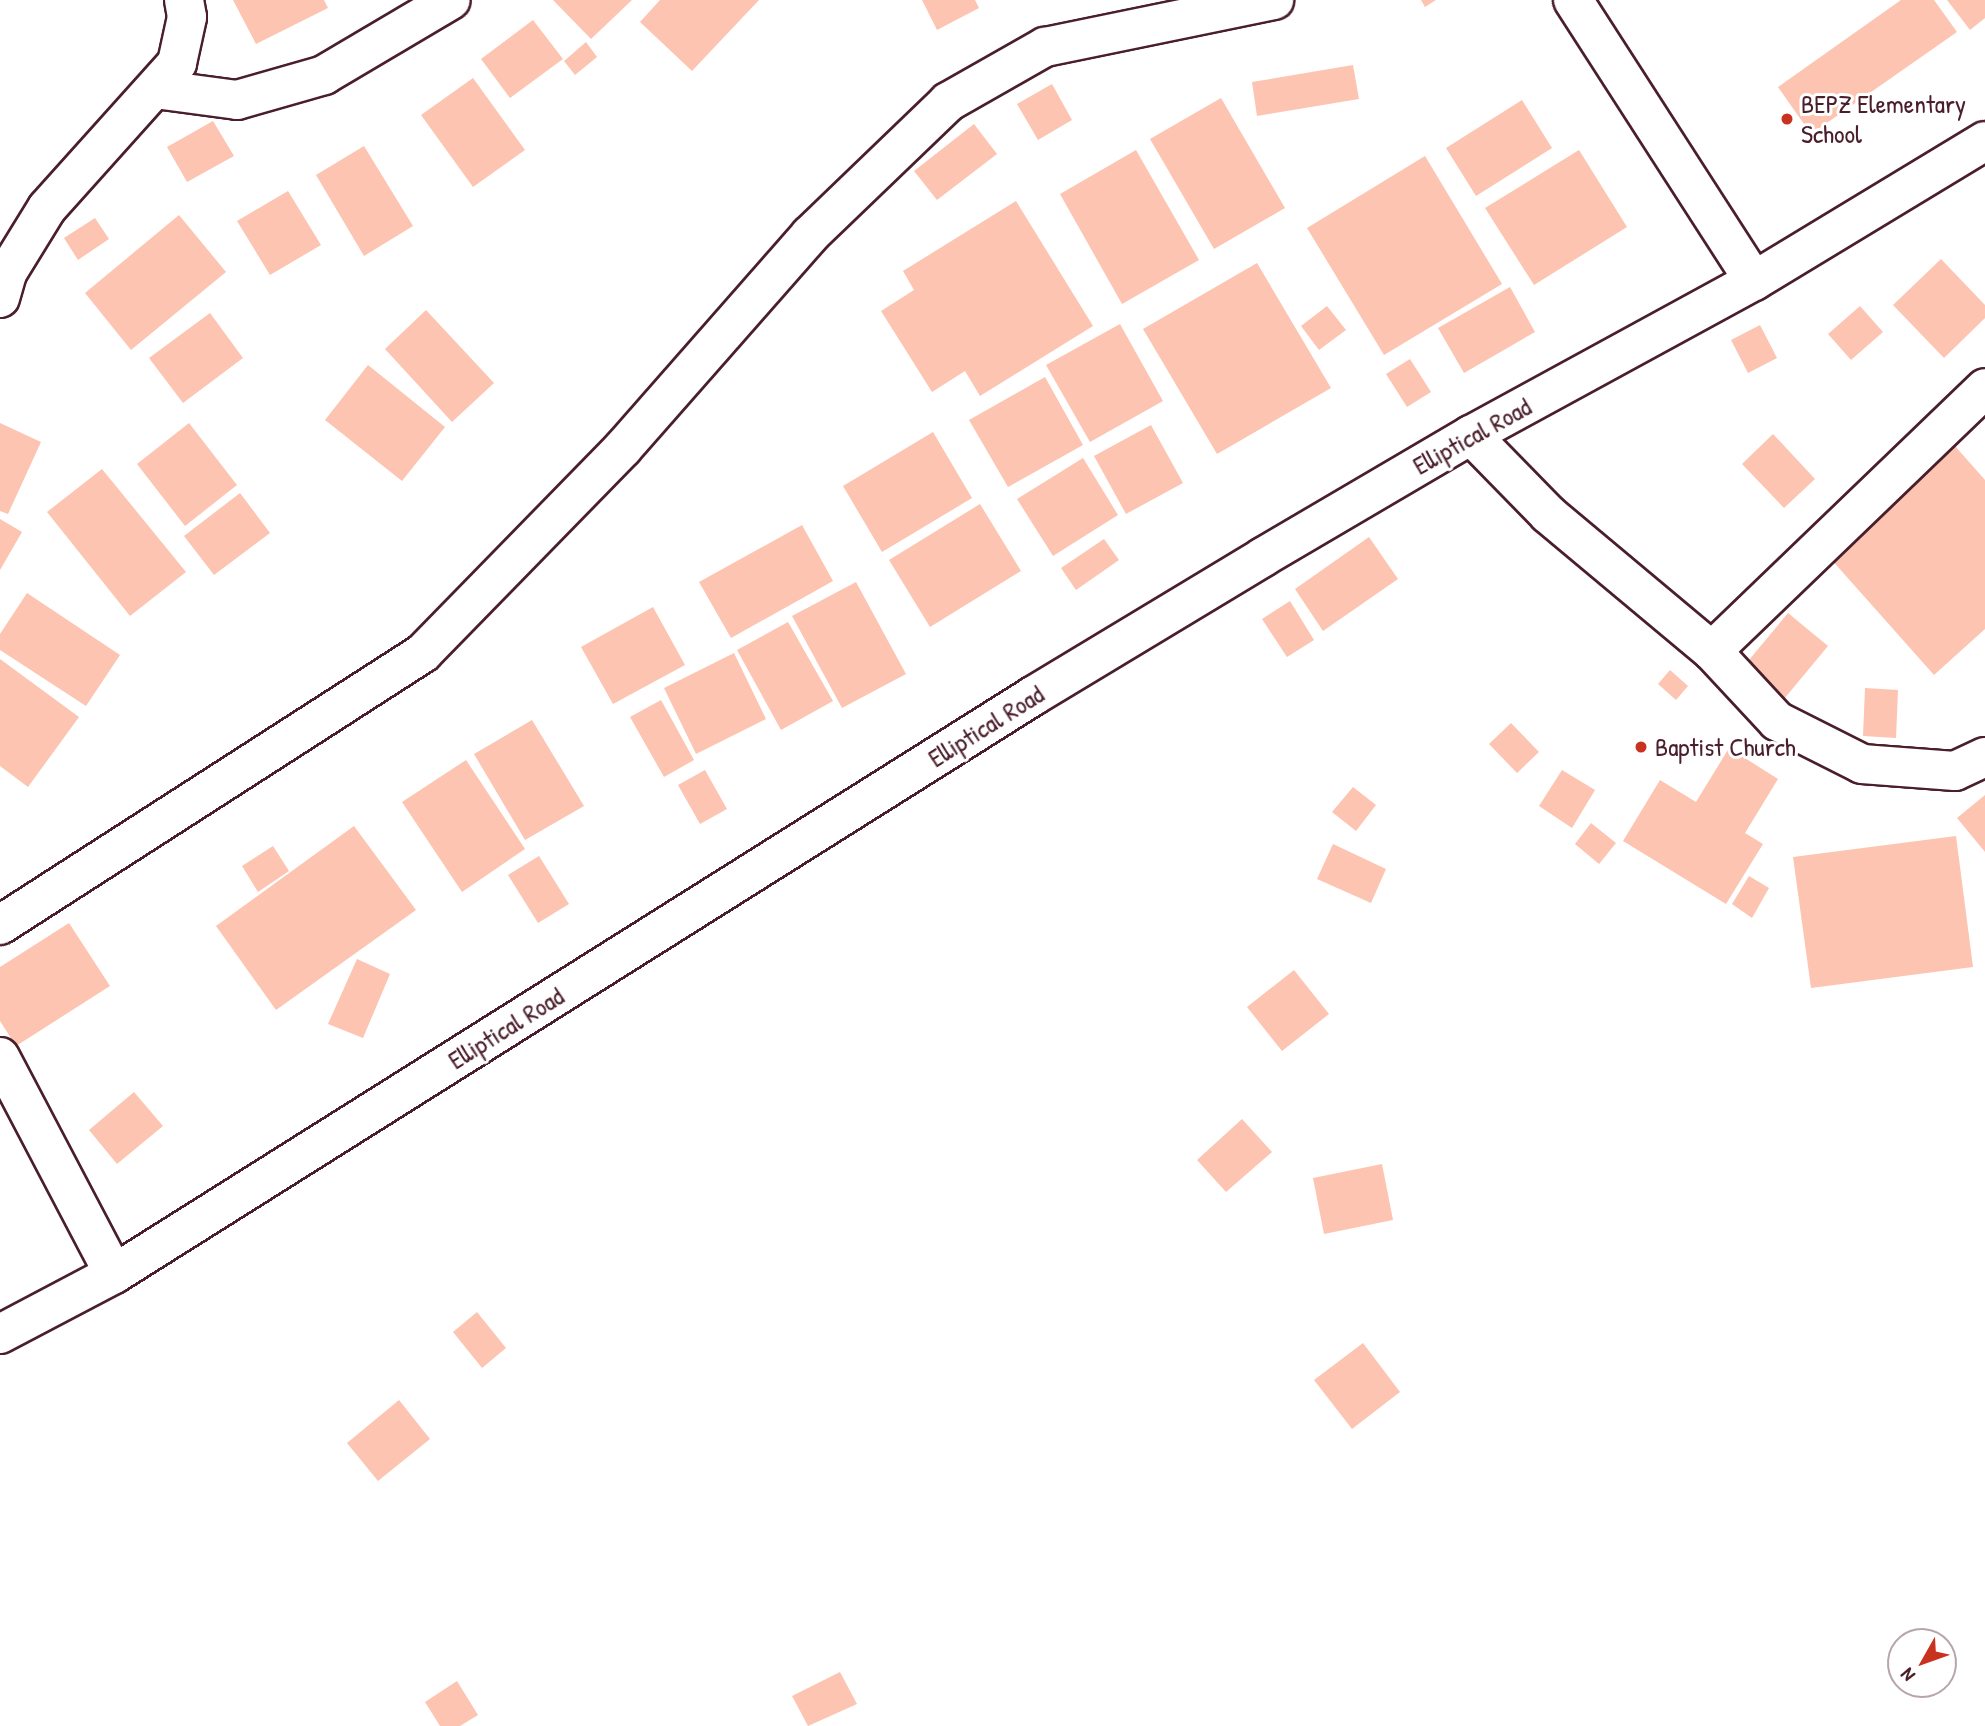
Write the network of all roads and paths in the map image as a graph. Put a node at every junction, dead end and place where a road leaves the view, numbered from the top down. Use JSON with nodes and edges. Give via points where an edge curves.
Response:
{"nodes":[{"id":1,"x":184,"y":0,"type":"edge"},
{"id":2,"x":451,"y":0,"type":"edge"},
{"id":3,"x":1274,"y":0,"type":"edge"},
{"id":4,"x":1573,"y":0,"type":"edge"},
{"id":5,"x":156,"y":89,"type":"junction"},
{"id":6,"x":1985,"y":141,"type":"edge"},
{"id":7,"x":1754,"y":281,"type":"junction"},
{"id":8,"x":0,"y":298,"type":"edge"},
{"id":9,"x":1985,"y":388,"type":"edge"},
{"id":10,"x":1471,"y":435,"type":"junction"},
{"id":11,"x":1712,"y":651,"type":"junction"},
{"id":12,"x":1985,"y":757,"type":"edge"},
{"id":13,"x":0,"y":925,"type":"edge"},
{"id":14,"x":0,"y":1057,"type":"edge"},
{"id":15,"x":114,"y":1274,"type":"junction"},
{"id":16,"x":0,"y":1334,"type":"edge"}],
"edges":[{"from":1,"to":5,"type":"street","via":[[187,18],[177,63]]},
{"from":2,"to":5,"type":"street","via":[[324,75],[237,100]]},
{"from":3,"to":13,"type":"street","via":[[1045,47],[948,102],[810,235],[623,448],[423,653]]},
{"from":4,"to":7,"type":"street"},
{"from":5,"to":8,"type":"street","via":[[47,208],[7,273]]},
{"from":6,"to":7,"type":"street","name":"Elliptical Road"},
{"from":7,"to":10,"type":"street","name":"Elliptical Road"},
{"from":9,"to":11,"type":"street"},
{"from":10,"to":11,"type":"street","via":[[1548,514]]},
{"from":10,"to":15,"type":"street","name":"Elliptical Road","via":[[1033,696]]},
{"from":11,"to":12,"type":"street","via":[[1777,721],[1862,765],[1955,771]]},
{"from":14,"to":15,"type":"street"},
{"from":15,"to":16,"type":"street","name":"Elliptical Road"}]}
